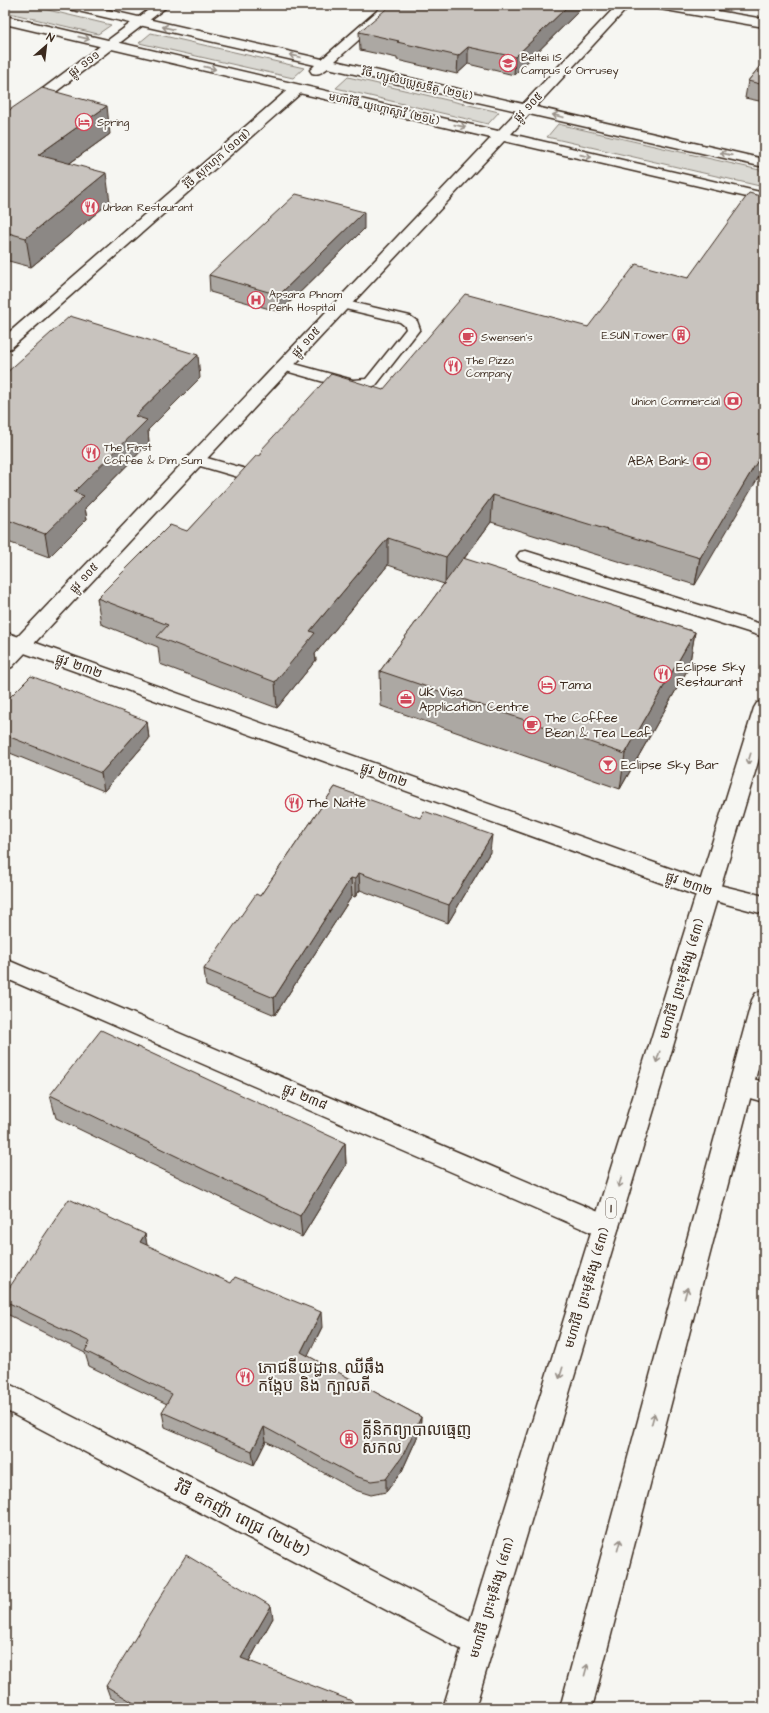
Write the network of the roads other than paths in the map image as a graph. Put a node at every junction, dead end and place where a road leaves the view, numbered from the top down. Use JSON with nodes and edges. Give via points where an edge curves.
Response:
{"nodes":[{"id":1,"x":69,"y":5,"type":"edge"},
{"id":2,"x":163,"y":5,"type":"edge"},
{"id":3,"x":392,"y":5,"type":"edge"},
{"id":4,"x":624,"y":5,"type":"edge"},
{"id":5,"x":660,"y":5,"type":"edge"},
{"id":6,"x":5,"y":20,"type":"edge"},
{"id":7,"x":141,"y":21,"type":"junction"},
{"id":8,"x":764,"y":23,"type":"edge"},
{"id":9,"x":110,"y":44,"type":"junction"},
{"id":10,"x":325,"y":63,"type":"junction"},
{"id":11,"x":297,"y":89,"type":"junction"},
{"id":12,"x":526,"y":109,"type":"junction"},
{"id":13,"x":5,"y":124,"type":"edge"},
{"id":14,"x":500,"y":136,"type":"junction"},
{"id":15,"x":764,"y":163,"type":"edge"},
{"id":16,"x":764,"y":197,"type":"edge"},
{"id":17,"x":342,"y":304,"type":"junction"},
{"id":18,"x":5,"y":345,"type":"edge"},
{"id":19,"x":284,"y":366,"type":"junction"},
{"id":20,"x":196,"y":460,"type":"junction"},
{"id":21,"x":255,"y":477,"type":"edge"},
{"id":22,"x":526,"y":556,"type":"dead end"},
{"id":23,"x":764,"y":631,"type":"edge"},
{"id":24,"x":13,"y":642,"type":"edge"},
{"id":25,"x":5,"y":662,"type":"edge"},
{"id":26,"x":764,"y":708,"type":"edge"},
{"id":27,"x":708,"y":891,"type":"junction"},
{"id":28,"x":764,"y":906,"type":"edge"},
{"id":29,"x":5,"y":968,"type":"edge"},
{"id":30,"x":764,"y":1000,"type":"edge"},
{"id":31,"x":753,"y":1089,"type":"edge"},
{"id":32,"x":606,"y":1227,"type":"junction"},
{"id":33,"x":5,"y":1396,"type":"edge"},
{"id":34,"x":479,"y":1642,"type":"junction"},
{"id":35,"x":459,"y":1708,"type":"edge"},
{"id":36,"x":576,"y":1708,"type":"edge"}],
"edges":[{"from":1,"to":7,"type":"main road","name":"វិថី ហ្សូសិបប្រូសទីតូ (២១៤)"},
{"from":2,"to":7,"type":"main road","name":"ផ្លូវ ១១១"},
{"from":3,"to":10,"type":"main road","name":"វិថី សុកហុក (១០៧)"},
{"from":4,"to":12,"type":"main road","name":"ផ្លូវ ១០៥"},
{"from":5,"to":8,"type":"main road"},
{"from":6,"to":9,"type":"main road","name":"មហាវិថី យូហ្គោស្លាវី (២១៤)","one_way":true},
{"from":7,"to":9,"type":"main road","name":"ផ្លូវ ១១១"},
{"from":10,"to":7,"type":"main road","name":"វិថី ហ្សូសិបប្រូសទីតូ (២១៤)","one_way":true},
{"from":9,"to":11,"type":"main road","name":"មហាវិថី យូហ្គោស្លាវី (២១៤)","one_way":true},
{"from":9,"to":13,"type":"main road","name":"ផ្លូវ ១១១"},
{"from":10,"to":11,"type":"main road","name":"វិថី សុកហុក (១០៧)"},
{"from":10,"to":12,"type":"main road","name":"វិថី ហ្សូសិបប្រូសទីតូ (២១៤)"},
{"from":11,"to":14,"type":"main road","name":"មហាវិថី យូហ្គោស្លាវី (២១៤)","one_way":true},
{"from":11,"to":18,"type":"main road","name":"វិថី សុកហុក (១០៧)"},
{"from":12,"to":14,"type":"main road","name":"ផ្លូវ ១០៥"},
{"from":15,"to":12,"type":"main road","name":"វិថី ហ្សូសិបប្រូសទីតូ (២១៤)","one_way":true},
{"from":14,"to":16,"type":"main road","name":"មហាវិថី យូហ្គោស្លាវី (២១៤)","one_way":true},
{"from":14,"to":17,"type":"main road","name":"ផ្លូវ ១០៥"},
{"from":17,"to":19,"type":"main road","name":"ផ្លូវ ១០៥"},
{"from":17,"to":19,"type":"lane","via":[[405,319],[412,324],[413,329],[371,382],[363,385],[352,385]]},
{"from":19,"to":20,"type":"main road","name":"ផ្លូវ ១០៥"},
{"from":20,"to":21,"type":"lane"},
{"from":20,"to":24,"type":"main road","name":"ផ្លូវ ១០៥"},
{"from":22,"to":23,"type":"lane"},
{"from":24,"to":25,"type":"main road","name":"ផ្លូវ ១០៥"},
{"from":24,"to":27,"type":"main road","name":"ផ្លូវ ២៣២"},
{"from":26,"to":27,"type":"main road","name":"មហាវិថី ព្រះមុនីវង្ស (៩៣)","number":"1","one_way":true},
{"from":27,"to":28,"type":"main road","name":"ផ្លូវ ២៣២"},
{"from":27,"to":32,"type":"main road","name":"មហាវិថី ព្រះមុនីវង្ស (៩៣)","number":"1","one_way":true},
{"from":29,"to":32,"type":"main road","name":"ផ្លូវ ២៣៨"},
{"from":30,"to":31,"type":"main road"},
{"from":36,"to":31,"type":"main road","one_way":true},
{"from":32,"to":34,"type":"main road","name":"មហាវិថី ព្រះមុនីវង្ស (៩៣)","number":"1","one_way":true},
{"from":33,"to":34,"type":"main road","name":"វិថី ឧកញ៉ា ពេជ្រ (២៤២)"},
{"from":34,"to":35,"type":"main road","name":"មហាវិថី ព្រះមុនីវង្ស (៩៣)","number":"1"}]}
